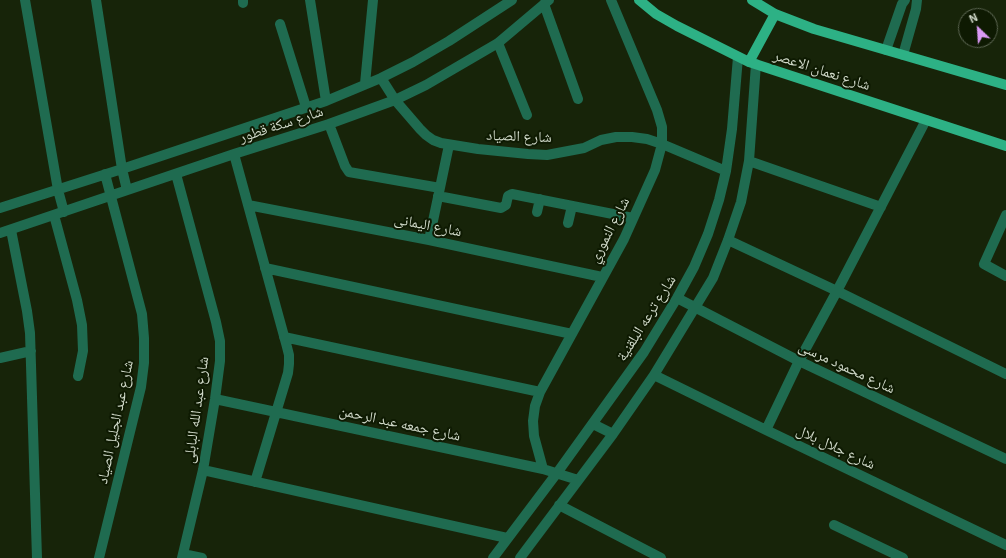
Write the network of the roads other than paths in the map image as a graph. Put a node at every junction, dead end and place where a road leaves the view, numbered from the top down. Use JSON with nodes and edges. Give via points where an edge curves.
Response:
{"nodes":[{"id":1,"x":25,"y":0,"type":"edge"},
{"id":2,"x":96,"y":0,"type":"edge"},
{"id":3,"x":310,"y":0,"type":"edge"},
{"id":4,"x":373,"y":0,"type":"edge"},
{"id":5,"x":512,"y":0,"type":"edge"},
{"id":6,"x":611,"y":0,"type":"edge"},
{"id":7,"x":639,"y":0,"type":"edge"},
{"id":8,"x":752,"y":0,"type":"edge"},
{"id":9,"x":906,"y":0,"type":"edge"},
{"id":10,"x":917,"y":0,"type":"edge"},
{"id":11,"x":547,"y":2,"type":"edge"},
{"id":12,"x":775,"y":14,"type":"junction"},
{"id":13,"x":280,"y":24,"type":"dead end"},
{"id":14,"x":498,"y":44,"type":"junction"},
{"id":15,"x":886,"y":50,"type":"junction"},
{"id":16,"x":903,"y":55,"type":"junction"},
{"id":17,"x":738,"y":57,"type":"junction"},
{"id":18,"x":753,"y":63,"type":"junction"},
{"id":19,"x":381,"y":78,"type":"junction"},
{"id":20,"x":365,"y":84,"type":"junction"},
{"id":21,"x":1006,"y":85,"type":"edge"},
{"id":22,"x":578,"y":99,"type":"dead end"},
{"id":23,"x":395,"y":100,"type":"junction"},
{"id":24,"x":326,"y":101,"type":"junction"},
{"id":25,"x":306,"y":107,"type":"junction"},
{"id":26,"x":527,"y":115,"type":"dead end"},
{"id":27,"x":926,"y":120,"type":"junction"},
{"id":28,"x":329,"y":124,"type":"junction"},
{"id":29,"x":662,"y":144,"type":"junction"},
{"id":30,"x":450,"y":145,"type":"junction"},
{"id":31,"x":1006,"y":146,"type":"edge"},
{"id":32,"x":234,"y":154,"type":"junction"},
{"id":33,"x":749,"y":161,"type":"junction"},
{"id":34,"x":122,"y":169,"type":"junction"},
{"id":35,"x":726,"y":171,"type":"junction"},
{"id":36,"x":105,"y":174,"type":"junction"},
{"id":37,"x":176,"y":174,"type":"junction"},
{"id":38,"x":58,"y":190,"type":"junction"},
{"id":39,"x":127,"y":190,"type":"junction"},
{"id":40,"x":439,"y":192,"type":"junction"},
{"id":41,"x":111,"y":196,"type":"junction"},
{"id":42,"x":540,"y":199,"type":"junction"},
{"id":43,"x":248,"y":205,"type":"junction"},
{"id":44,"x":572,"y":206,"type":"junction"},
{"id":45,"x":0,"y":208,"type":"edge"},
{"id":46,"x":880,"y":208,"type":"junction"},
{"id":47,"x":64,"y":212,"type":"junction"},
{"id":48,"x":537,"y":212,"type":"dead end"},
{"id":49,"x":54,"y":215,"type":"junction"},
{"id":50,"x":1006,"y":216,"type":"edge"},
{"id":51,"x":633,"y":218,"type":"junction"},
{"id":52,"x":568,"y":223,"type":"dead end"},
{"id":53,"x":11,"y":230,"type":"junction"},
{"id":54,"x":0,"y":233,"type":"edge"},
{"id":55,"x":429,"y":240,"type":"junction"},
{"id":56,"x":728,"y":240,"type":"junction"},
{"id":57,"x":265,"y":268,"type":"junction"},
{"id":58,"x":1006,"y":276,"type":"edge"},
{"id":59,"x":602,"y":277,"type":"junction"},
{"id":60,"x":837,"y":291,"type":"junction"},
{"id":61,"x":677,"y":298,"type":"junction"},
{"id":62,"x":696,"y":308,"type":"junction"},
{"id":63,"x":572,"y":334,"type":"junction"},
{"id":64,"x":284,"y":337,"type":"junction"},
{"id":65,"x":31,"y":351,"type":"junction"},
{"id":66,"x":0,"y":358,"type":"edge"},
{"id":67,"x":799,"y":361,"type":"junction"},
{"id":68,"x":1006,"y":374,"type":"edge"},
{"id":69,"x":78,"y":376,"type":"dead end"},
{"id":70,"x":654,"y":376,"type":"junction"},
{"id":71,"x":540,"y":392,"type":"junction"},
{"id":72,"x":215,"y":400,"type":"junction"},
{"id":73,"x":276,"y":412,"type":"junction"},
{"id":74,"x":593,"y":424,"type":"junction"},
{"id":75,"x":766,"y":430,"type":"junction"},
{"id":76,"x":613,"y":434,"type":"junction"},
{"id":77,"x":1006,"y":458,"type":"edge"},
{"id":78,"x":543,"y":469,"type":"junction"},
{"id":79,"x":202,"y":470,"type":"junction"},
{"id":80,"x":558,"y":474,"type":"junction"},
{"id":81,"x":578,"y":480,"type":"junction"},
{"id":82,"x":255,"y":482,"type":"junction"},
{"id":83,"x":559,"y":505,"type":"junction"},
{"id":84,"x":834,"y":525,"type":"dead end"},
{"id":85,"x":507,"y":538,"type":"junction"},
{"id":86,"x":1006,"y":545,"type":"edge"},
{"id":87,"x":182,"y":556,"type":"edge"},
{"id":88,"x":37,"y":558,"type":"edge"},
{"id":89,"x":99,"y":558,"type":"edge"},
{"id":90,"x":202,"y":558,"type":"edge"},
{"id":91,"x":493,"y":558,"type":"edge"},
{"id":92,"x":520,"y":558,"type":"edge"},
{"id":93,"x":661,"y":558,"type":"edge"},
{"id":94,"x":903,"y":558,"type":"edge"}],
"edges":[{"from":1,"to":38,"type":"street"},
{"from":2,"to":34,"type":"street"},
{"from":3,"to":24,"type":"street"},
{"from":4,"to":20,"type":"street"},
{"from":5,"to":19,"type":"street","name":"شارع سكة قطور","via":[[449,41]]},
{"from":6,"to":29,"type":"street","name":"شارع النموري","via":[[657,110],[662,127]]},
{"from":7,"to":17,"type":"main road","name":"شارع نعمان الاعصر","via":[[656,14]]},
{"from":8,"to":12,"type":"main road"},
{"from":9,"to":15,"type":"street","via":[[902,4]]},
{"from":10,"to":16,"type":"street"},
{"from":11,"to":14,"type":"street","name":"شارع سكة قطور"},
{"from":11,"to":22,"type":"street"},
{"from":12,"to":15,"type":"main road","via":[[814,29]]},
{"from":12,"to":18,"type":"main road"},
{"from":13,"to":25,"type":"street"},
{"from":14,"to":23,"type":"street","name":"شارع سكة قطور"},
{"from":14,"to":26,"type":"street"},
{"from":15,"to":16,"type":"main road"},
{"from":16,"to":21,"type":"main road"},
{"from":17,"to":18,"type":"main road","name":"شارع نعمان الاعصر"},
{"from":17,"to":35,"type":"street","name":"شارع ترعه البلقنية"},
{"from":18,"to":27,"type":"main road","name":"شارع نعمان الاعصر"},
{"from":18,"to":33,"type":"street","via":[[753,119]]},
{"from":19,"to":20,"type":"street","name":"شارع سكة قطور"},
{"from":19,"to":23,"type":"street","name":"شارع الصياد"},
{"from":20,"to":24,"type":"street","name":"شارع سكة قطور"},
{"from":23,"to":28,"type":"street","name":"شارع سكة قطور"},
{"from":23,"to":30,"type":"street","name":"شارع الصياد","via":[[426,135]]},
{"from":24,"to":25,"type":"street","name":"شارع سكة قطور"},
{"from":25,"to":34,"type":"street","name":"شارع سكة قطور"},
{"from":27,"to":31,"type":"main road","name":"شارع نعمان الاعصر"},
{"from":27,"to":46,"type":"street"},
{"from":28,"to":32,"type":"street","name":"شارع سكة قطور"},
{"from":28,"to":40,"type":"street","via":[[349,172]]},
{"from":29,"to":30,"type":"street","name":"شارع الصياد","via":[[647,139],[616,137],[601,140],[584,148],[547,155]]},
{"from":29,"to":35,"type":"street","name":"شارع الصياد"},
{"from":29,"to":51,"type":"street","name":"شارع النموري","via":[[655,170]]},
{"from":30,"to":40,"type":"street"},
{"from":32,"to":37,"type":"street","name":"شارع سكة قطور"},
{"from":32,"to":43,"type":"street"},
{"from":33,"to":46,"type":"street"},
{"from":33,"to":56,"type":"street","via":[[741,202]]},
{"from":34,"to":36,"type":"street","name":"شارع سكة قطور"},
{"from":34,"to":39,"type":"street"},
{"from":35,"to":61,"type":"street","name":"شارع ترعه البلقنية","via":[[708,234]]},
{"from":36,"to":38,"type":"street","name":"شارع سكة قطور"},
{"from":36,"to":41,"type":"street","name":"شارع عبد الجليل الصياد"},
{"from":37,"to":39,"type":"street","name":"شارع سكة قطور"},
{"from":37,"to":72,"type":"street","name":"شارع عبد الله البابلى","via":[[220,341]]},
{"from":38,"to":45,"type":"street","name":"شارع سكة قطور"},
{"from":38,"to":47,"type":"street"},
{"from":39,"to":41,"type":"street","name":"شارع سكة قطور"},
{"from":40,"to":42,"type":"street","via":[[499,208],[505,206],[508,196],[512,194]]},
{"from":40,"to":55,"type":"street"},
{"from":41,"to":47,"type":"street","name":"شارع سكة قطور"},
{"from":41,"to":89,"type":"street","name":"شارع عبد الجليل الصياد","via":[[142,314],[144,363]]},
{"from":42,"to":44,"type":"street"},
{"from":42,"to":48,"type":"street"},
{"from":43,"to":55,"type":"street","name":"شارع اليمانى"},
{"from":43,"to":57,"type":"street"},
{"from":44,"to":51,"type":"street"},
{"from":44,"to":52,"type":"street"},
{"from":46,"to":60,"type":"street"},
{"from":47,"to":49,"type":"street","name":"شارع سكة قطور"},
{"from":49,"to":53,"type":"street","name":"شارع سكة قطور"},
{"from":49,"to":69,"type":"street","via":[[82,325],[83,351]]},
{"from":50,"to":58,"type":"street","via":[[984,264]]},
{"from":51,"to":59,"type":"street","name":"شارع النموري","via":[[624,240]]},
{"from":53,"to":54,"type":"street","name":"شارع سكة قطور"},
{"from":53,"to":65,"type":"street","via":[[27,312]]},
{"from":55,"to":59,"type":"street","name":"شارع اليمانى"},
{"from":56,"to":60,"type":"street"},
{"from":56,"to":62,"type":"street"},
{"from":57,"to":63,"type":"street"},
{"from":57,"to":64,"type":"street"},
{"from":59,"to":63,"type":"street","name":"شارع النموري"},
{"from":60,"to":67,"type":"street"},
{"from":60,"to":68,"type":"street"},
{"from":61,"to":62,"type":"street","name":"شارع محمود مرسى"},
{"from":61,"to":74,"type":"street","name":"شارع ترعه البلقنية","via":[[644,352]]},
{"from":62,"to":67,"type":"street","name":"شارع محمود مرسى"},
{"from":62,"to":70,"type":"street"},
{"from":63,"to":71,"type":"street","name":"شارع النموري"},
{"from":64,"to":71,"type":"street"},
{"from":64,"to":73,"type":"street","via":[[289,364]]},
{"from":65,"to":66,"type":"street"},
{"from":65,"to":88,"type":"street"},
{"from":67,"to":75,"type":"street"},
{"from":67,"to":77,"type":"street","name":"شارع محمود مرسى"},
{"from":70,"to":75,"type":"street","name":"شارع جلال بلال"},
{"from":70,"to":76,"type":"street"},
{"from":71,"to":78,"type":"street","name":"شارع النموري","via":[[535,406],[534,436]]},
{"from":72,"to":73,"type":"street","name":"شارع جمعه عبد الرحمن"},
{"from":72,"to":79,"type":"street","name":"شارع عبد الله البابلى"},
{"from":73,"to":78,"type":"street","name":"شارع جمعه عبد الرحمن"},
{"from":73,"to":82,"type":"street"},
{"from":74,"to":76,"type":"street"},
{"from":74,"to":80,"type":"street","name":"شارع ترعه البلقنية"},
{"from":75,"to":86,"type":"street","name":"شارع جلال بلال"},
{"from":76,"to":81,"type":"street"},
{"from":78,"to":80,"type":"street","name":"شارع جمعه عبد الرحمن"},
{"from":79,"to":82,"type":"street"},
{"from":79,"to":87,"type":"street","name":"شارع عبد الله البابلى"},
{"from":80,"to":81,"type":"street","name":"شارع جمعه عبد الرحمن"},
{"from":80,"to":85,"type":"street","name":"شارع ترعه البلقنية"},
{"from":81,"to":83,"type":"street"},
{"from":82,"to":85,"type":"street"},
{"from":83,"to":92,"type":"street"},
{"from":83,"to":93,"type":"street"},
{"from":84,"to":94,"type":"street"},
{"from":85,"to":91,"type":"street","name":"شارع ترعه البلقنية"},
{"from":87,"to":90,"type":"street"}]}
